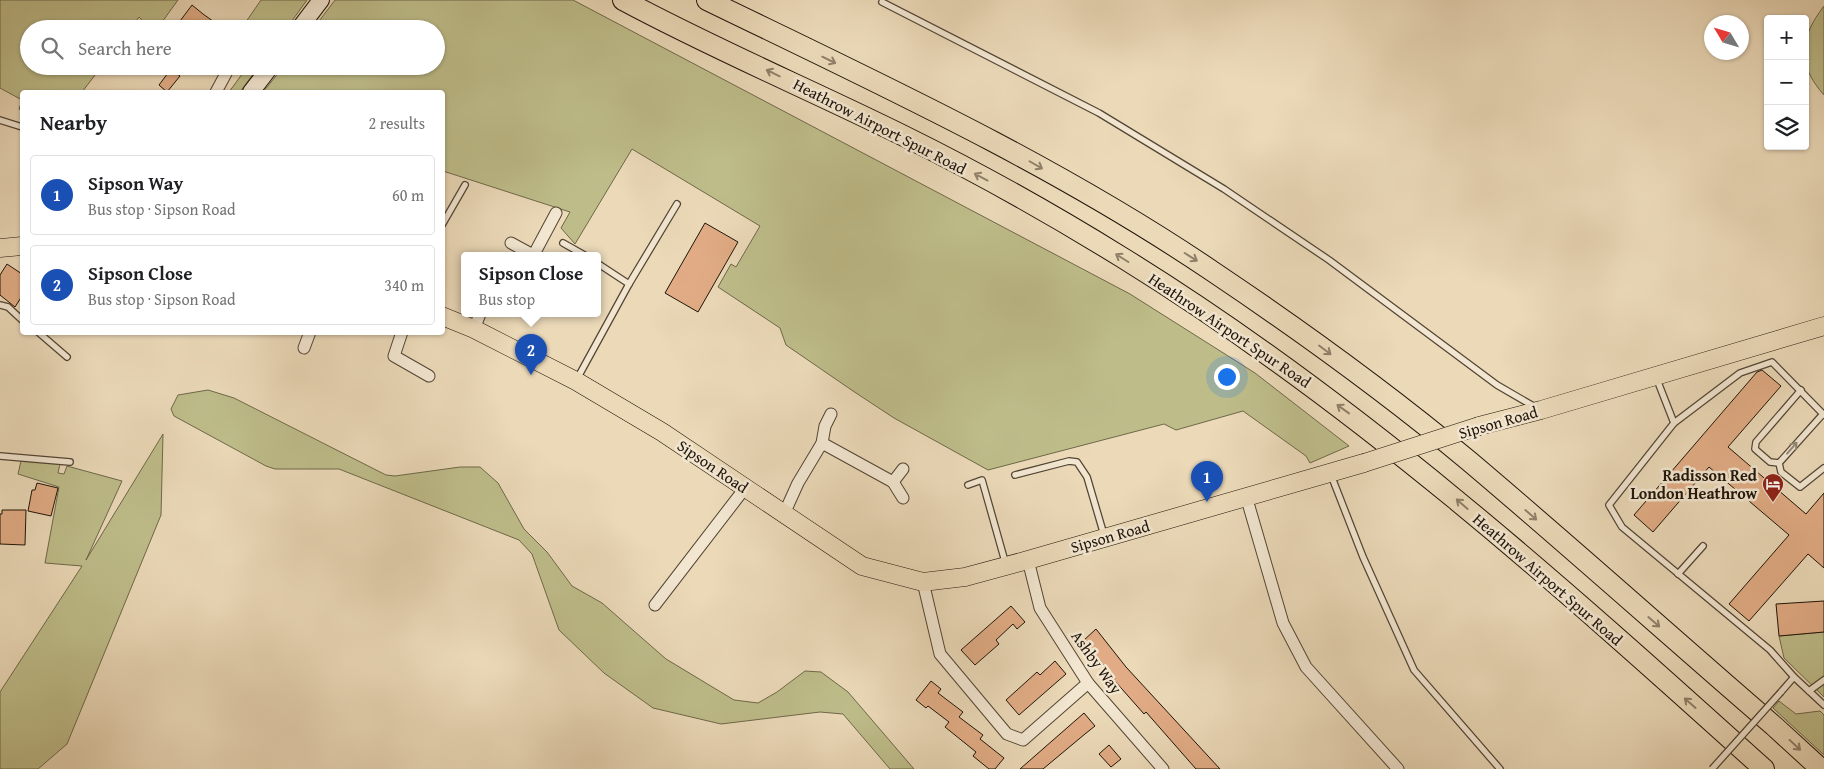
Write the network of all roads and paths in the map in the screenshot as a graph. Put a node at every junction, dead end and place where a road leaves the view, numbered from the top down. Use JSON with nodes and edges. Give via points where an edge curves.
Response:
{"nodes":[{"id":1,"x":321,"y":0,"type":"edge"},
{"id":2,"x":622,"y":0,"type":"edge"},
{"id":3,"x":707,"y":0,"type":"edge"},
{"id":4,"x":881,"y":1,"type":"edge"},
{"id":5,"x":306,"y":20,"type":"edge"},
{"id":6,"x":225,"y":75,"type":"edge"},
{"id":7,"x":264,"y":75,"type":"edge"},
{"id":8,"x":217,"y":90,"type":"edge"},
{"id":9,"x":253,"y":90,"type":"edge"},
{"id":10,"x":0,"y":120,"type":"edge"},
{"id":11,"x":20,"y":126,"type":"edge"},
{"id":12,"x":465,"y":185,"type":"dead end"},
{"id":13,"x":677,"y":204,"type":"dead end"},
{"id":14,"x":556,"y":213,"type":"dead end"},
{"id":15,"x":445,"y":220,"type":"edge"},
{"id":16,"x":511,"y":243,"type":"dead end"},
{"id":17,"x":563,"y":243,"type":"dead end"},
{"id":18,"x":20,"y":246,"type":"edge"},
{"id":19,"x":0,"y":248,"type":"edge"},
{"id":20,"x":526,"y":252,"type":"edge"},
{"id":21,"x":535,"y":252,"type":"edge"},
{"id":22,"x":579,"y":252,"type":"edge"},
{"id":23,"x":601,"y":266,"type":"edge"},
{"id":24,"x":629,"y":284,"type":"junction"},
{"id":25,"x":0,"y":305,"type":"edge"},
{"id":26,"x":445,"y":316,"type":"edge"},
{"id":27,"x":20,"y":318,"type":"edge"},
{"id":28,"x":477,"y":321,"type":"edge"},
{"id":29,"x":1824,"y":326,"type":"edge"},
{"id":30,"x":41,"y":335,"type":"edge"},
{"id":31,"x":309,"y":335,"type":"edge"},
{"id":32,"x":401,"y":335,"type":"edge"},
{"id":33,"x":304,"y":348,"type":"dead end"},
{"id":34,"x":67,"y":357,"type":"dead end"},
{"id":35,"x":429,"y":376,"type":"dead end"},
{"id":36,"x":1656,"y":376,"type":"junction"},
{"id":37,"x":576,"y":381,"type":"junction"},
{"id":38,"x":1800,"y":390,"type":"junction"},
{"id":39,"x":1541,"y":410,"type":"junction"},
{"id":40,"x":830,"y":414,"type":"dead end"},
{"id":41,"x":1823,"y":414,"type":"edge"},
{"id":42,"x":1674,"y":423,"type":"junction"},
{"id":43,"x":822,"y":443,"type":"junction"},
{"id":44,"x":0,"y":456,"type":"edge"},
{"id":45,"x":70,"y":462,"type":"dead end"},
{"id":46,"x":1779,"y":463,"type":"junction"},
{"id":47,"x":1824,"y":468,"type":"edge"},
{"id":48,"x":903,"y":469,"type":"dead end"},
{"id":49,"x":1330,"y":473,"type":"junction"},
{"id":50,"x":1015,"y":475,"type":"dead end"},
{"id":51,"x":893,"y":482,"type":"junction"},
{"id":52,"x":968,"y":485,"type":"dead end"},
{"id":53,"x":745,"y":488,"type":"junction"},
{"id":54,"x":1246,"y":496,"type":"junction"},
{"id":55,"x":903,"y":498,"type":"dead end"},
{"id":56,"x":784,"y":514,"type":"junction"},
{"id":57,"x":1104,"y":538,"type":"junction"},
{"id":58,"x":1703,"y":546,"type":"dead end"},
{"id":59,"x":1028,"y":560,"type":"junction"},
{"id":60,"x":1006,"y":564,"type":"junction"},
{"id":61,"x":1678,"y":574,"type":"junction"},
{"id":62,"x":923,"y":582,"type":"junction"},
{"id":63,"x":654,"y":606,"type":"dead end"},
{"id":64,"x":1794,"y":677,"type":"junction"},
{"id":65,"x":1824,"y":680,"type":"edge"},
{"id":66,"x":1088,"y":682,"type":"junction"},
{"id":67,"x":1809,"y":691,"type":"junction"},
{"id":68,"x":1824,"y":705,"type":"edge"},
{"id":69,"x":1163,"y":769,"type":"edge"},
{"id":70,"x":1398,"y":769,"type":"edge"},
{"id":71,"x":1500,"y":769,"type":"edge"},
{"id":72,"x":1712,"y":769,"type":"edge"},
{"id":73,"x":1764,"y":769,"type":"edge"},
{"id":74,"x":1821,"y":769,"type":"edge"}],
"edges":[{"from":1,"to":5,"type":"street"},
{"from":73,"to":2,"type":"highway","name":"Heathrow Airport Spur Road","one_way":true,"via":[[1444,489],[1382,438],[1259,348],[1125,259],[1028,202],[907,138]]},
{"from":3,"to":74,"type":"highway","one_way":true,"via":[[999,144],[1210,269],[1343,363],[1468,461]]},
{"from":4,"to":39,"type":"lane","via":[[1100,114],[1216,184],[1329,260],[1497,385]]},
{"from":6,"to":8,"type":"street"},
{"from":7,"to":9,"type":"street"},
{"from":10,"to":11,"type":"lane"},
{"from":12,"to":15,"type":"lane"},
{"from":13,"to":24,"type":"lane"},
{"from":14,"to":21,"type":"street"},
{"from":16,"to":20,"type":"street"},
{"from":17,"to":22,"type":"lane"},
{"from":18,"to":19,"type":"main road"},
{"from":23,"to":24,"type":"lane"},
{"from":24,"to":37,"type":"lane"},
{"from":25,"to":27,"type":"lane","via":[[8,307]]},
{"from":26,"to":28,"type":"main road","name":"Sipson Road"},
{"from":28,"to":37,"type":"main road","name":"Sipson Road"},
{"from":29,"to":36,"type":"main road","name":"Sipson Road"},
{"from":30,"to":34,"type":"lane"},
{"from":31,"to":33,"type":"street"},
{"from":32,"to":35,"type":"street","via":[[394,356]]},
{"from":36,"to":39,"type":"main road","name":"Sipson Road"},
{"from":36,"to":42,"type":"lane"},
{"from":37,"to":53,"type":"main road","name":"Sipson Road","via":[[662,432]]},
{"from":38,"to":41,"type":"lane"},
{"from":38,"to":42,"type":"lane","via":[[1772,362],[1740,373]]},
{"from":38,"to":46,"type":"lane","via":[[1756,442],[1755,449],[1770,462]]},
{"from":39,"to":49,"type":"main road","name":"Sipson Road","bridge":true},
{"from":40,"to":43,"type":"street","via":[[824,426]]},
{"from":46,"to":41,"type":"lane","one_way":true},
{"from":42,"to":61,"type":"lane","via":[[1608,505],[1622,527]]},
{"from":43,"to":51,"type":"street"},
{"from":43,"to":56,"type":"street","via":[[798,482]]},
{"from":44,"to":45,"type":"lane"},
{"from":46,"to":47,"type":"lane","via":[[1781,472],[1800,487]]},
{"from":48,"to":51,"type":"street"},
{"from":49,"to":54,"type":"main road","name":"Sipson Road"},
{"from":49,"to":71,"type":"lane","via":[[1366,565],[1414,670]]},
{"from":50,"to":57,"type":"lane","via":[[1069,461],[1077,462],[1087,477]]},
{"from":51,"to":55,"type":"street"},
{"from":52,"to":60,"type":"lane","via":[[982,480]]},
{"from":53,"to":56,"type":"main road","name":"Sipson Road"},
{"from":53,"to":63,"type":"street"},
{"from":54,"to":57,"type":"main road","name":"Sipson Road"},
{"from":54,"to":70,"type":"street","via":[[1283,623],[1306,667]]},
{"from":56,"to":62,"type":"main road","name":"Sipson Road","via":[[862,566]]},
{"from":57,"to":59,"type":"main road","name":"Sipson Road"},
{"from":58,"to":61,"type":"lane"},
{"from":59,"to":60,"type":"main road","name":"Sipson Road"},
{"from":59,"to":66,"type":"street","name":"Ashby Way","via":[[1040,608]]},
{"from":60,"to":62,"type":"main road","name":"Sipson Road","via":[[965,576]]},
{"from":61,"to":64,"type":"lane","via":[[1770,650]]},
{"from":62,"to":66,"type":"street","via":[[940,654],[1007,734],[1023,740]]},
{"from":64,"to":67,"type":"lane"},
{"from":64,"to":72,"type":"lane","bridge":true},
{"from":65,"to":67,"type":"lane"},
{"from":66,"to":69,"type":"street","name":"Ashby Way"},
{"from":67,"to":68,"type":"lane"}]}
